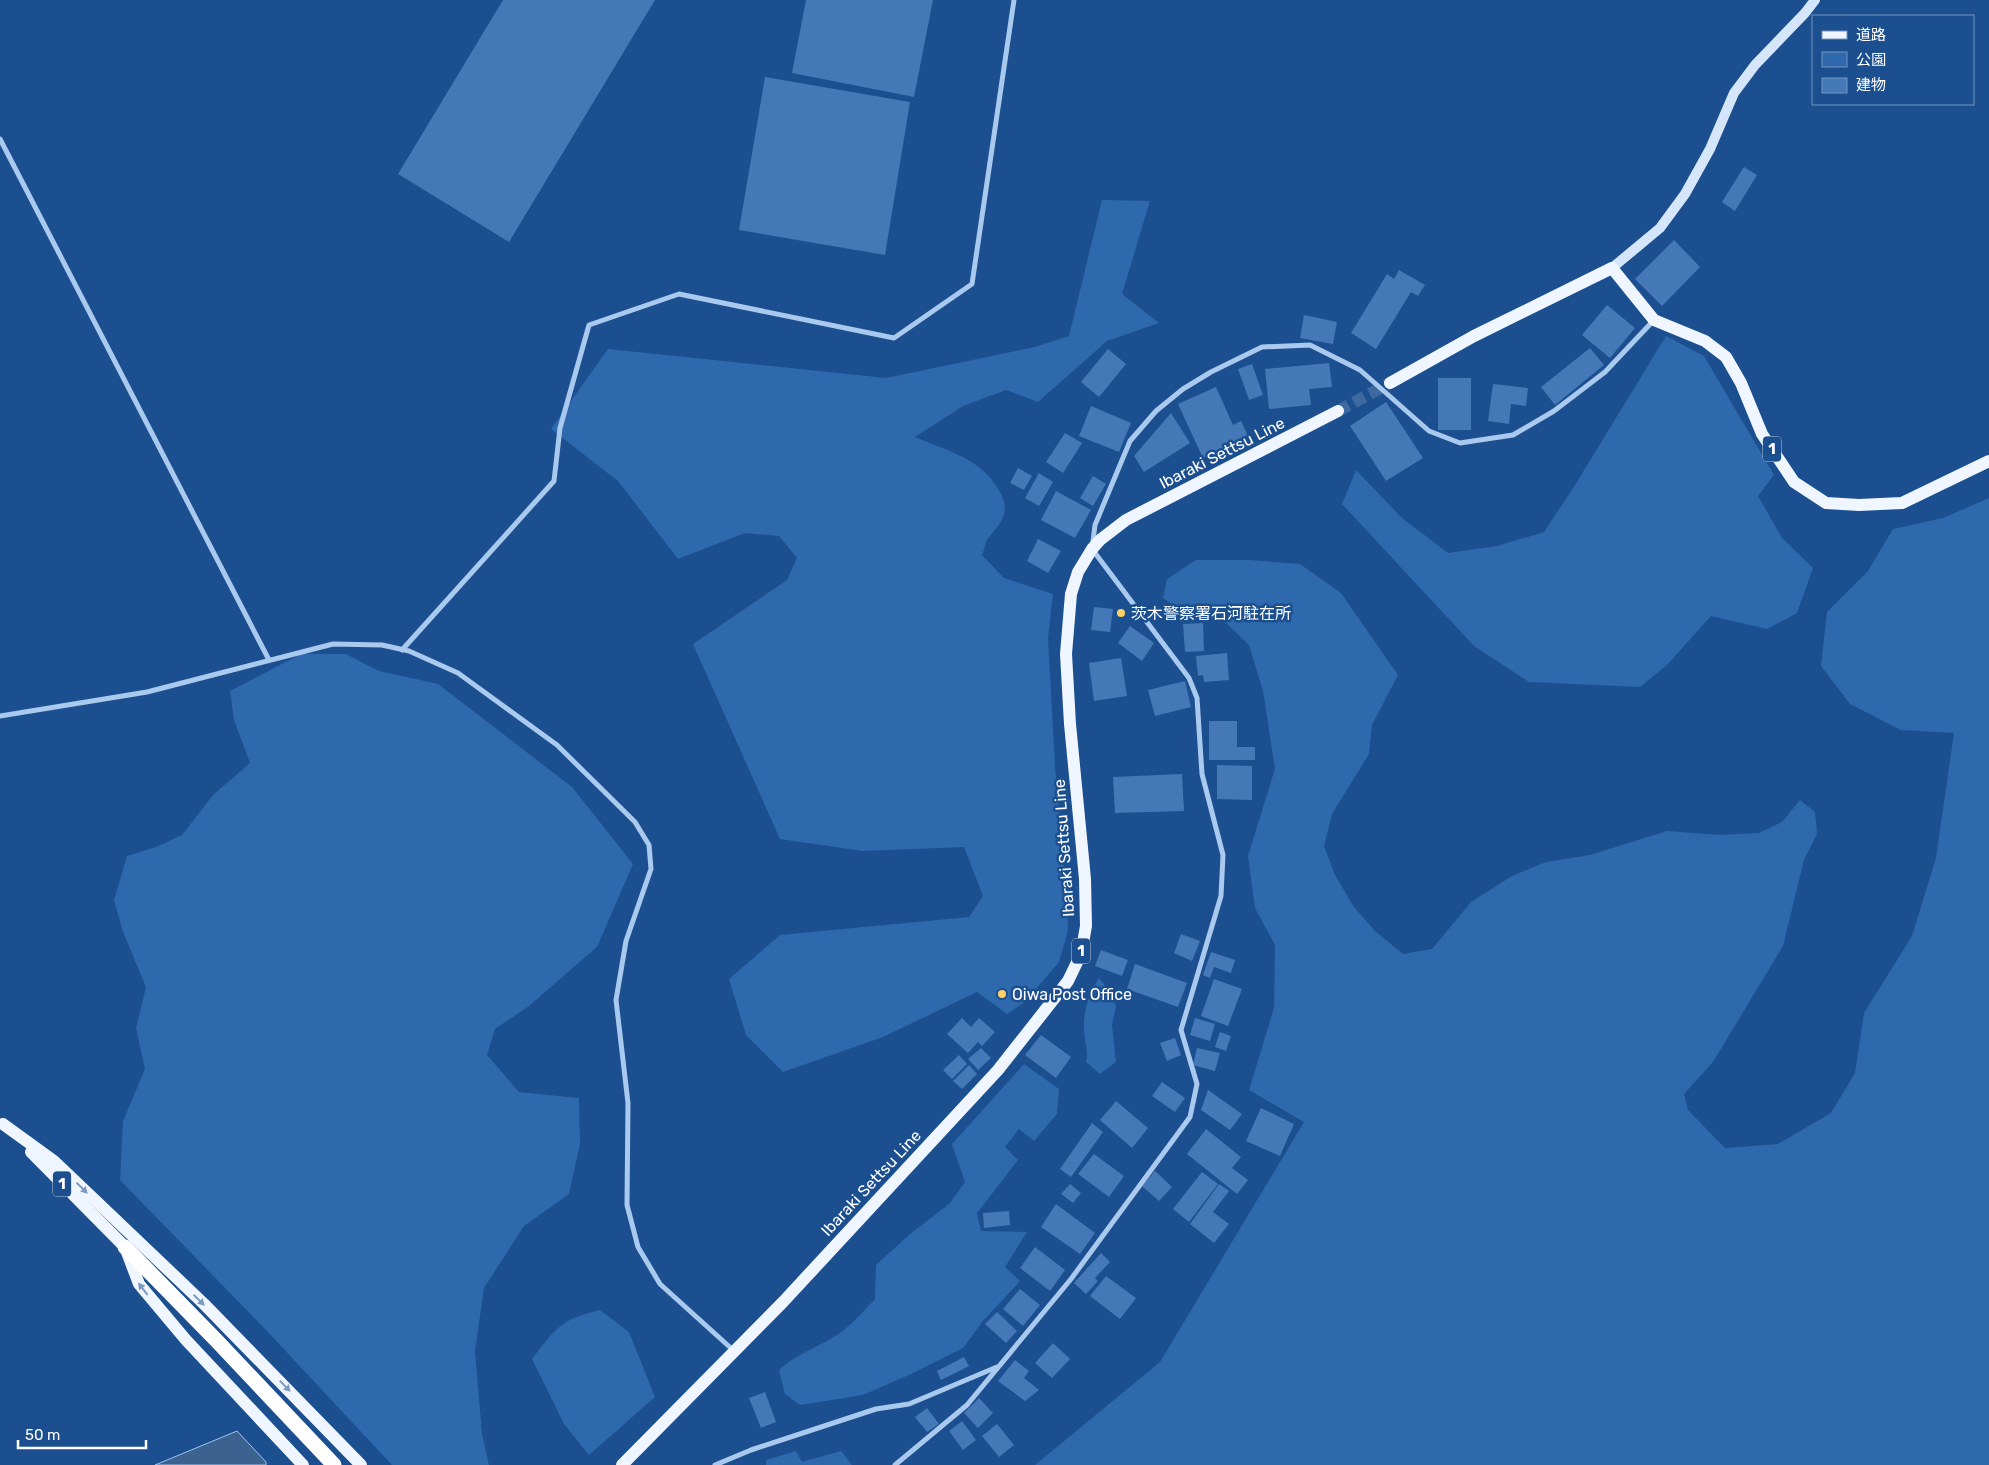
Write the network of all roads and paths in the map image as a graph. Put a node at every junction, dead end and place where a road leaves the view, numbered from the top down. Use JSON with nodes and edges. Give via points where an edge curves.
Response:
{"nodes":[{"id":1,"x":1014,"y":0,"type":"edge"},
{"id":2,"x":1815,"y":0,"type":"edge"},
{"id":3,"x":0,"y":139,"type":"edge"},
{"id":4,"x":1612,"y":268,"type":"junction"},
{"id":5,"x":1654,"y":320,"type":"junction"},
{"id":6,"x":1390,"y":383,"type":"tunnel mouth"},
{"id":7,"x":1338,"y":412,"type":"tunnel mouth"},
{"id":8,"x":1989,"y":461,"type":"edge"},
{"id":9,"x":1092,"y":549,"type":"junction"},
{"id":10,"x":402,"y":650,"type":"junction"},
{"id":11,"x":269,"y":660,"type":"junction"},
{"id":12,"x":0,"y":716,"type":"edge"},
{"id":13,"x":2,"y":1122,"type":"edge"},
{"id":14,"x":125,"y":1247,"type":"junction"},
{"id":15,"x":734,"y":1351,"type":"junction"},
{"id":16,"x":1000,"y":1366,"type":"junction"},
{"id":17,"x":303,"y":1465,"type":"edge"},
{"id":18,"x":334,"y":1465,"type":"edge"},
{"id":19,"x":361,"y":1465,"type":"edge"},
{"id":20,"x":622,"y":1465,"type":"edge"},
{"id":21,"x":715,"y":1465,"type":"edge"},
{"id":22,"x":895,"y":1465,"type":"edge"}],
"edges":[{"from":1,"to":10,"type":"street","via":[[972,284],[894,338],[679,294],[589,326],[560,428],[554,481]]},
{"from":2,"to":4,"type":"main road","via":[[1755,65],[1734,93],[1710,149],[1685,194],[1660,228]]},
{"from":3,"to":11,"type":"street"},
{"from":4,"to":5,"type":"main road","number":"1"},
{"from":4,"to":6,"type":"main road","via":[[1474,336]]},
{"from":5,"to":8,"type":"main road","number":"1","via":[[1705,342],[1726,357],[1742,383],[1762,434],[1794,482],[1826,503],[1902,503]]},
{"from":5,"to":9,"type":"street","via":[[1606,372],[1554,411],[1513,434],[1460,443],[1429,431],[1360,370],[1310,345],[1262,347],[1183,389],[1156,411],[1130,441],[1096,525]]},
{"from":7,"to":9,"type":"main road","name":"Ibaraki Settsu Line","number":"1","via":[[1126,520]]},
{"from":9,"to":15,"type":"main road","name":"Ibaraki Settsu Line","number":"1","via":[[1078,572],[1072,594],[1066,654],[1085,879],[1086,926],[1081,954],[1068,981],[998,1070],[784,1302]]},
{"from":9,"to":16,"type":"street","via":[[1189,678],[1197,698],[1202,774],[1223,854],[1221,896],[1181,1030],[1197,1084],[1190,1117],[1071,1279]]},
{"from":10,"to":11,"type":"street","via":[[382,645],[332,644]]},
{"from":10,"to":15,"type":"street","via":[[458,673],[557,745],[635,822],[649,845],[651,869],[626,941],[616,1000],[628,1103],[627,1205],[638,1247],[660,1284]]},
{"from":11,"to":12,"type":"street","via":[[147,692]]},
{"from":13,"to":14,"type":"main road","number":"1"},
{"from":13,"to":19,"type":"main road","one_way":true,"via":[[54,1161],[251,1351]]},
{"from":17,"to":14,"type":"main road","one_way":true,"via":[[186,1340],[139,1284]]},
{"from":14,"to":18,"type":"highway"},
{"from":15,"to":20,"type":"main road","name":"Ibaraki Settsu Line","number":"1"},
{"from":16,"to":21,"type":"street","via":[[909,1404],[876,1409]]},
{"from":16,"to":22,"type":"street","via":[[968,1405]]}]}
